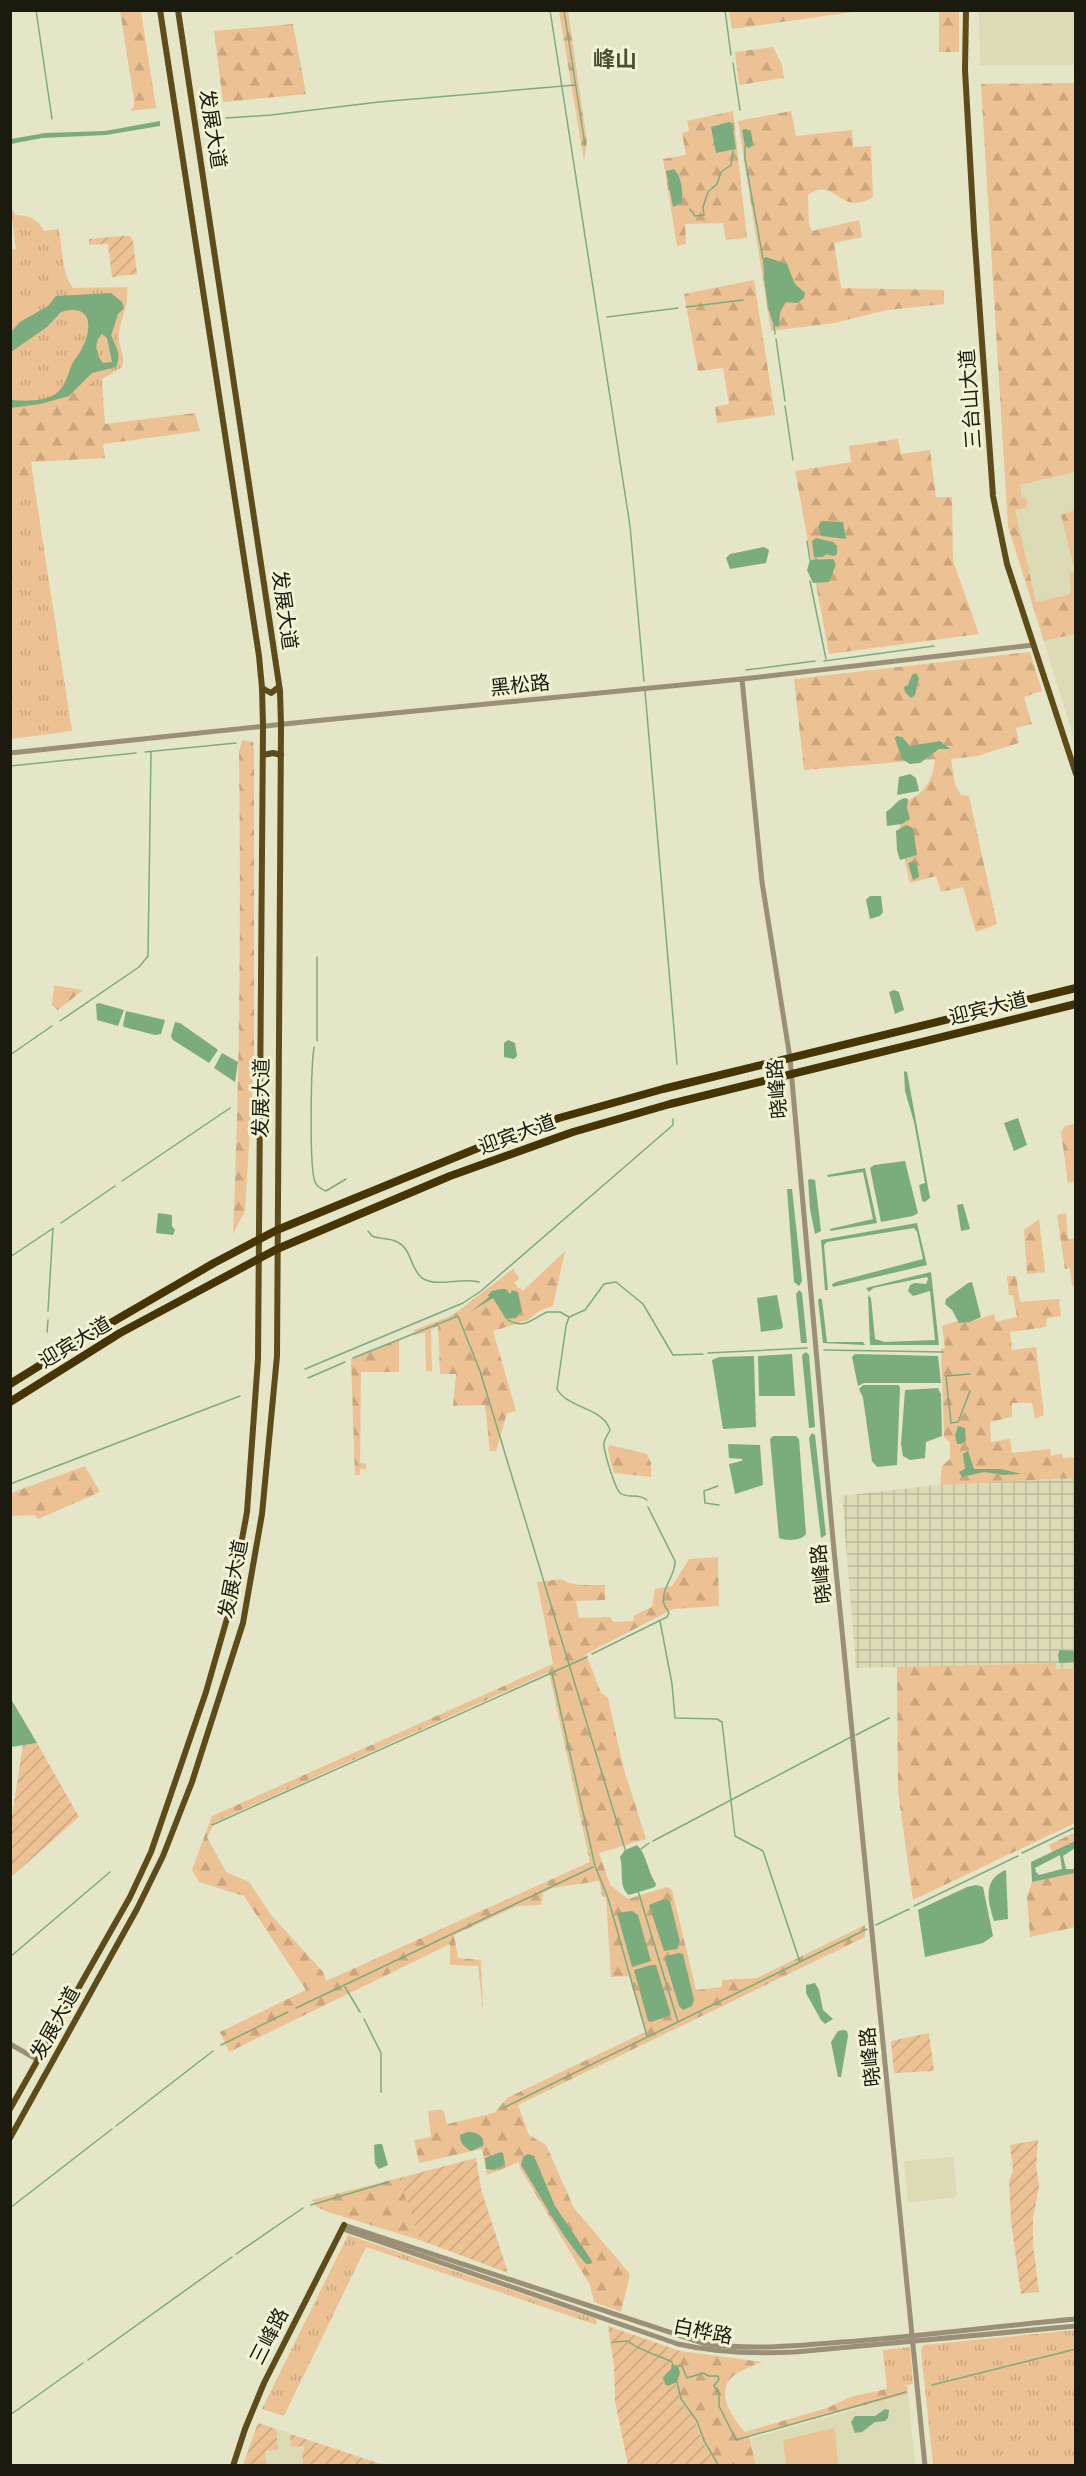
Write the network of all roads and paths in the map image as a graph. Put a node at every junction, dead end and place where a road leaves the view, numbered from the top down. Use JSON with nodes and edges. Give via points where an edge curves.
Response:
{"nodes":[{"id":1,"x":160,"y":10,"type":"edge"},
{"id":2,"x":178,"y":10,"type":"edge"},
{"id":3,"x":966,"y":10,"type":"edge"},
{"id":4,"x":1033,"y":645,"type":"junction"},
{"id":5,"x":742,"y":680,"type":"junction"},
{"id":6,"x":279,"y":687,"type":"junction"},
{"id":7,"x":262,"y":688,"type":"junction"},
{"id":8,"x":282,"y":725,"type":"junction"},
{"id":9,"x":263,"y":726,"type":"junction"},
{"id":10,"x":10,"y":753,"type":"edge"},
{"id":11,"x":263,"y":755,"type":"junction"},
{"id":12,"x":281,"y":755,"type":"junction"},
{"id":13,"x":1076,"y":774,"type":"edge"},
{"id":14,"x":1076,"y":988,"type":"edge"},
{"id":15,"x":1076,"y":1004,"type":"edge"},
{"id":16,"x":790,"y":1058,"type":"junction"},
{"id":17,"x":791,"y":1074,"type":"junction"},
{"id":18,"x":277,"y":1230,"type":"junction"},
{"id":19,"x":260,"y":1239,"type":"junction"},
{"id":20,"x":278,"y":1249,"type":"junction"},
{"id":21,"x":260,"y":1258,"type":"junction"},
{"id":22,"x":10,"y":1384,"type":"edge"},
{"id":23,"x":10,"y":1402,"type":"edge"},
{"id":24,"x":10,"y":2044,"type":"edge"},
{"id":25,"x":38,"y":2060,"type":"junction"},
{"id":26,"x":10,"y":2109,"type":"edge"},
{"id":27,"x":10,"y":2138,"type":"edge"},
{"id":28,"x":343,"y":2227,"type":"joint"},
{"id":29,"x":1076,"y":2319,"type":"edge"},
{"id":30,"x":1076,"y":2326,"type":"edge"},
{"id":31,"x":913,"y":2339,"type":"junction"},
{"id":32,"x":233,"y":2466,"type":"edge"},
{"id":33,"x":925,"y":2466,"type":"edge"}],
"edges":[{"from":1,"to":7,"type":"main road","name":"发展大道"},
{"from":2,"to":6,"type":"main road","name":"发展大道"},
{"from":3,"to":4,"type":"main road","name":"三台山大道","via":[[965,70],[993,496],[1007,564]]},
{"from":4,"to":5,"type":"street","name":"黑松路"},
{"from":4,"to":13,"type":"main road","name":"三台山大道"},
{"from":5,"to":8,"type":"street","name":"黑松路"},
{"from":5,"to":16,"type":"street","name":"晓峰路","via":[[762,882]]},
{"from":6,"to":7,"type":"main road","via":[[271,693]]},
{"from":6,"to":8,"type":"main road","name":"发展大道"},
{"from":7,"to":9,"type":"main road","name":"发展大道"},
{"from":8,"to":9,"type":"street","name":"黑松路"},
{"from":8,"to":12,"type":"main road","name":"发展大道"},
{"from":9,"to":10,"type":"street","name":"黑松路"},
{"from":9,"to":11,"type":"main road","name":"发展大道"},
{"from":11,"to":12,"type":"main road"},
{"from":11,"to":19,"type":"main road","name":"发展大道"},
{"from":12,"to":18,"type":"main road","name":"发展大道"},
{"from":14,"to":16,"type":"highway","name":"迎宾大道"},
{"from":15,"to":17,"type":"highway","name":"迎宾大道"},
{"from":16,"to":17,"type":"street","name":"晓峰路"},
{"from":16,"to":18,"type":"highway","name":"迎宾大道","via":[[559,1118]]},
{"from":17,"to":20,"type":"highway","name":"迎宾大道","via":[[573,1132],[450,1176]]},
{"from":17,"to":31,"type":"street","name":"晓峰路","via":[[832,1540]]},
{"from":18,"to":19,"type":"highway","name":"迎宾大道"},
{"from":18,"to":20,"type":"main road","name":"发展大道"},
{"from":19,"to":21,"type":"main road","name":"发展大道"},
{"from":19,"to":22,"type":"highway","name":"迎宾大道"},
{"from":20,"to":21,"type":"highway","name":"迎宾大道"},
{"from":20,"to":27,"type":"main road","name":"发展大道","via":[[276,1370],[262,1514],[243,1623],[192,1782],[163,1856]]},
{"from":21,"to":23,"type":"highway","name":"迎宾大道","via":[[120,1334]]},
{"from":21,"to":25,"type":"main road","name":"发展大道","via":[[258,1376],[247,1512],[225,1626],[203,1703],[151,1852],[130,1897]]},
{"from":24,"to":25,"type":"street"},
{"from":25,"to":26,"type":"main road","name":"发展大道"},
{"from":28,"to":31,"type":"street","name":"白桦路","via":[[706,2344],[766,2348]]},
{"from":28,"to":32,"type":"main road","name":"三峰路","via":[[264,2383]]},
{"from":29,"to":31,"type":"street","name":"白桦路"},
{"from":30,"to":31,"type":"street","name":"白桦路"},
{"from":31,"to":33,"type":"street","name":"晓峰路"}]}
